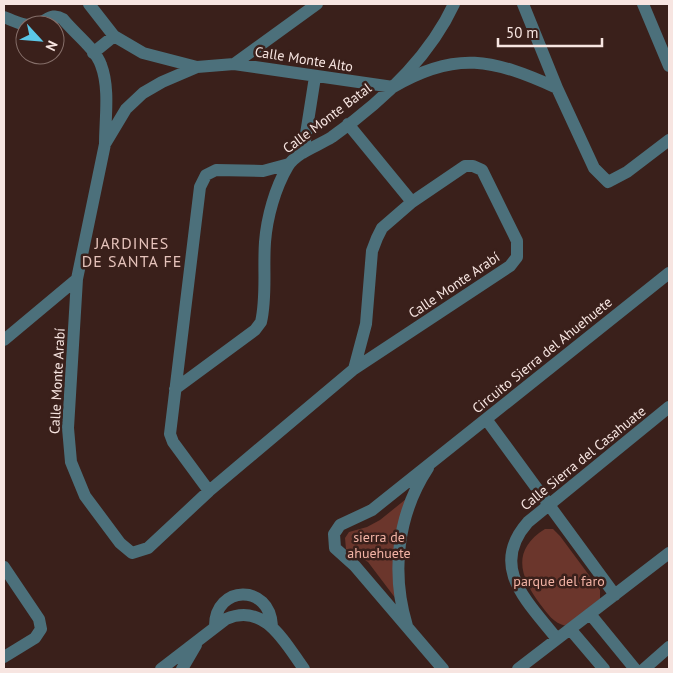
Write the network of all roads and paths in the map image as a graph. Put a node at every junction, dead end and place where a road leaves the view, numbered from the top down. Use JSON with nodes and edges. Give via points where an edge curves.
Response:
{"nodes":[{"id":1,"x":89,"y":4,"type":"edge"},
{"id":2,"x":317,"y":4,"type":"edge"},
{"id":3,"x":454,"y":4,"type":"edge"},
{"id":4,"x":523,"y":4,"type":"edge"},
{"id":5,"x":643,"y":4,"type":"edge"},
{"id":6,"x":4,"y":17,"type":"edge"},
{"id":7,"x":114,"y":36,"type":"junction"},
{"id":8,"x":92,"y":53,"type":"junction"},
{"id":9,"x":234,"y":64,"type":"junction"},
{"id":10,"x":197,"y":66,"type":"junction"},
{"id":11,"x":669,"y":66,"type":"edge"},
{"id":12,"x":315,"y":77,"type":"junction"},
{"id":13,"x":393,"y":87,"type":"junction"},
{"id":14,"x":557,"y":88,"type":"junction"},
{"id":15,"x":348,"y":124,"type":"junction"},
{"id":16,"x":669,"y":140,"type":"edge"},
{"id":17,"x":105,"y":144,"type":"junction"},
{"id":18,"x":303,"y":153,"type":"junction"},
{"id":19,"x":289,"y":164,"type":"junction"},
{"id":20,"x":412,"y":202,"type":"junction"},
{"id":21,"x":669,"y":273,"type":"edge"},
{"id":22,"x":78,"y":279,"type":"junction"},
{"id":23,"x":4,"y":340,"type":"edge"},
{"id":24,"x":354,"y":369,"type":"junction"},
{"id":25,"x":175,"y":389,"type":"junction"},
{"id":26,"x":669,"y":407,"type":"edge"},
{"id":27,"x":486,"y":419,"type":"junction"},
{"id":28,"x":433,"y":460,"type":"junction"},
{"id":29,"x":209,"y":491,"type":"junction"},
{"id":30,"x":549,"y":506,"type":"junction"},
{"id":31,"x":669,"y":553,"type":"edge"},
{"id":32,"x":4,"y":567,"type":"edge"},
{"id":33,"x":615,"y":595,"type":"junction"},
{"id":34,"x":590,"y":614,"type":"junction"},
{"id":35,"x":216,"y":626,"type":"junction"},
{"id":36,"x":272,"y":626,"type":"junction"},
{"id":37,"x":570,"y":629,"type":"junction"},
{"id":38,"x":408,"y":631,"type":"junction"},
{"id":39,"x":204,"y":635,"type":"junction"},
{"id":40,"x":557,"y":639,"type":"junction"},
{"id":41,"x":669,"y":647,"type":"edge"},
{"id":42,"x":4,"y":657,"type":"edge"},
{"id":43,"x":160,"y":669,"type":"edge"},
{"id":44,"x":182,"y":669,"type":"edge"},
{"id":45,"x":304,"y":669,"type":"edge"},
{"id":46,"x":443,"y":669,"type":"edge"},
{"id":47,"x":518,"y":669,"type":"edge"},
{"id":48,"x":604,"y":669,"type":"edge"},
{"id":49,"x":635,"y":669,"type":"edge"},
{"id":50,"x":644,"y":669,"type":"edge"}],
"edges":[{"from":1,"to":7,"type":"street","name":"Calle Monte Alto"},
{"from":2,"to":9,"type":"street"},
{"from":3,"to":13,"type":"street","name":"Calle Monte Batal","via":[[429,44]]},
{"from":4,"to":14,"type":"street"},
{"from":5,"to":11,"type":"street"},
{"from":6,"to":8,"type":"street","name":"Calle Monte Arabí","via":[[25,24],[60,17]]},
{"from":7,"to":8,"type":"street"},
{"from":7,"to":10,"type":"street","name":"Calle Monte Alto","via":[[143,53]]},
{"from":8,"to":17,"type":"street","name":"Calle Monte Arabí","via":[[101,64],[105,85]]},
{"from":9,"to":10,"type":"street","name":"Calle Monte Alto"},
{"from":9,"to":12,"type":"street","name":"Calle Monte Alto"},
{"from":10,"to":17,"type":"street","name":"Calle Monte Arabí","via":[[143,93],[126,109]]},
{"from":12,"to":13,"type":"street","name":"Calle Monte Alto"},
{"from":12,"to":18,"type":"street"},
{"from":13,"to":14,"type":"street","via":[[439,66],[469,61],[527,74]]},
{"from":13,"to":15,"type":"street","name":"Calle Monte Batal"},
{"from":14,"to":16,"type":"street","via":[[594,168],[608,182],[627,172]]},
{"from":15,"to":18,"type":"street","name":"Calle Monte Batal"},
{"from":15,"to":20,"type":"street"},
{"from":17,"to":22,"type":"street","name":"Calle Monte Arabí"},
{"from":18,"to":19,"type":"street","name":"Calle Monte Batal"},
{"from":19,"to":25,"type":"street","name":"Calle Monte Batal","via":[[274,195],[265,241],[261,322],[256,330]]},
{"from":19,"to":25,"type":"street","via":[[263,170],[216,170],[206,175],[200,187]]},
{"from":20,"to":24,"type":"street","name":"Calle Monte Arabí","via":[[382,228],[376,238],[366,324]]},
{"from":20,"to":24,"type":"street","name":"Calle Monte Arabí","via":[[465,166],[482,170],[517,241],[517,258],[510,266]]},
{"from":21,"to":27,"type":"street","name":"Circuito Sierra del Ahuehuete"},
{"from":22,"to":23,"type":"street"},
{"from":22,"to":29,"type":"street","name":"Calle Monte Arabí","via":[[68,428],[71,462],[84,496],[120,544],[132,553],[148,548]]},
{"from":24,"to":29,"type":"street","name":"Calle Monte Arabí"},
{"from":25,"to":29,"type":"street","via":[[170,434]]},
{"from":26,"to":30,"type":"street","name":"Calle Sierra del Casahuate"},
{"from":27,"to":28,"type":"street","name":"Circuito Sierra del Ahuehuete"},
{"from":27,"to":30,"type":"street"},
{"from":28,"to":38,"type":"street","name":"Circuito Sierra del Ahuehuete","via":[[412,499],[400,542],[398,578]]},
{"from":28,"to":38,"type":"street","name":"Circuito Sierra del Ahuehuete","via":[[372,510],[340,525],[333,539],[338,551],[355,566]]},
{"from":30,"to":33,"type":"street"},
{"from":30,"to":40,"type":"street","name":"Calle Sierra del Casahuate","via":[[524,526],[512,548],[511,559],[512,572],[521,593]]},
{"from":31,"to":33,"type":"street"},
{"from":32,"to":42,"type":"street","via":[[41,629],[35,638]]},
{"from":33,"to":34,"type":"street"},
{"from":34,"to":37,"type":"street"},
{"from":34,"to":49,"type":"street"},
{"from":35,"to":36,"type":"street","via":[[236,615],[248,614],[260,617]]},
{"from":35,"to":36,"type":"street","via":[[217,612],[226,601],[245,594],[265,604]]},
{"from":35,"to":39,"type":"street"},
{"from":36,"to":45,"type":"street"},
{"from":37,"to":40,"type":"street"},
{"from":37,"to":48,"type":"street"},
{"from":38,"to":46,"type":"street","name":"Circuito Sierra del Ahuehuete"},
{"from":39,"to":43,"type":"street"},
{"from":39,"to":44,"type":"street"},
{"from":40,"to":47,"type":"street"},
{"from":41,"to":50,"type":"street"}]}
